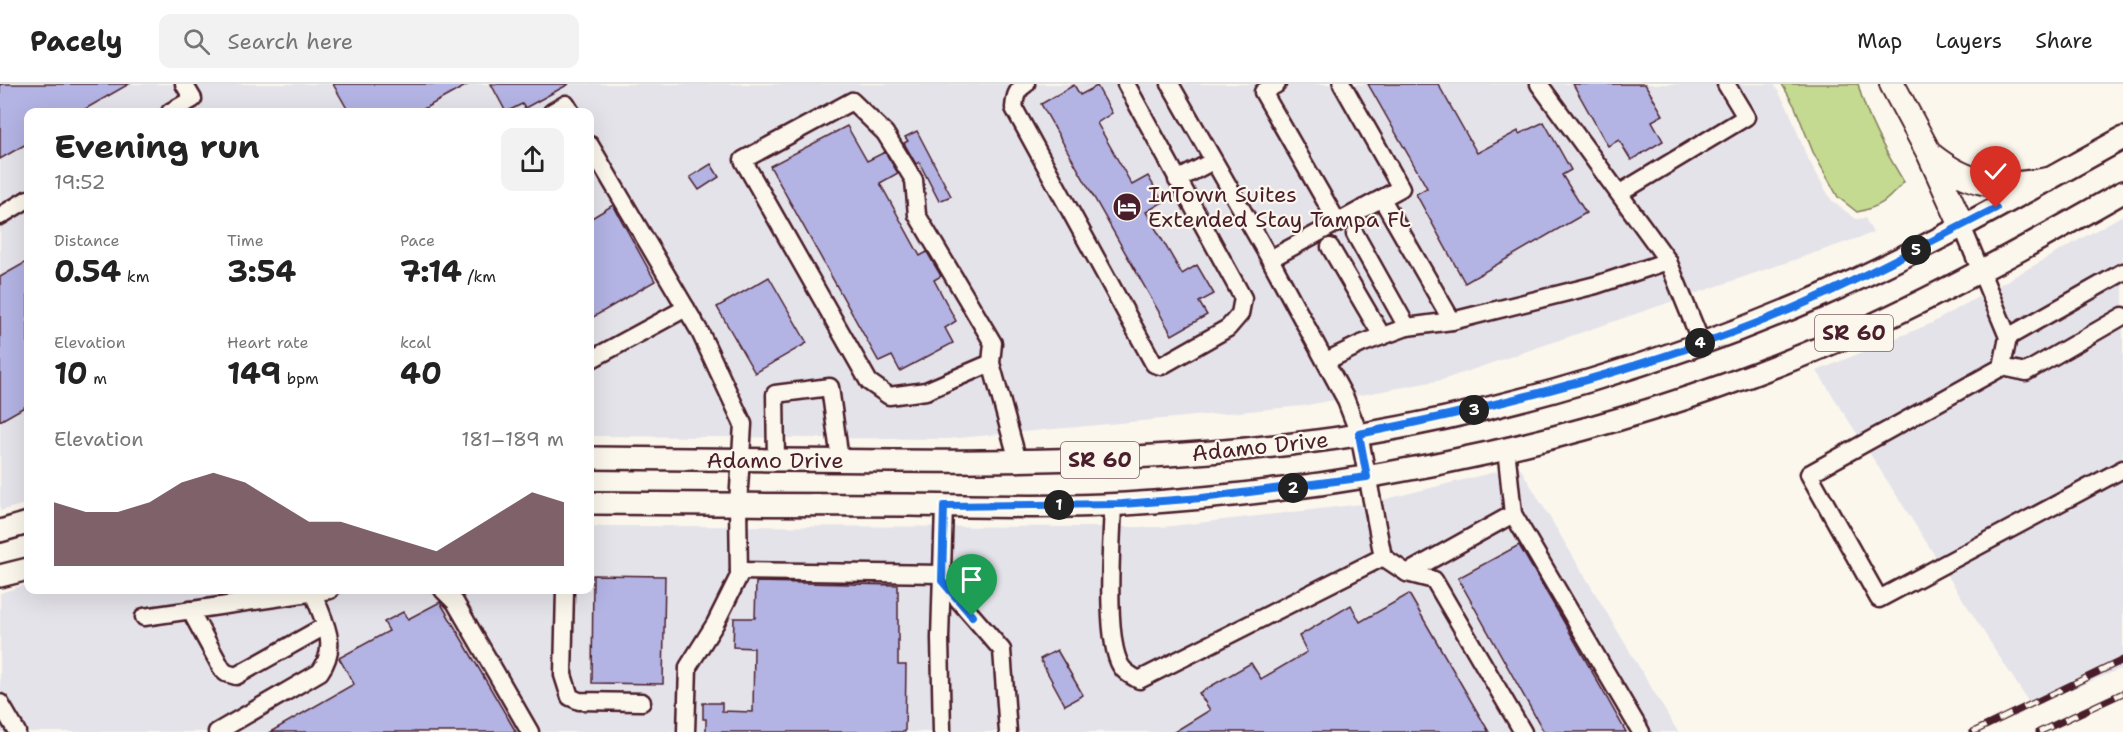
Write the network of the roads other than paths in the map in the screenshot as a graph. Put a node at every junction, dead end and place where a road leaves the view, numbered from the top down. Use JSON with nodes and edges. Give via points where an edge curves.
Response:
{"nodes":[{"id":1,"x":184,"y":84,"type":"edge"},
{"id":2,"x":1026,"y":84,"type":"edge"},
{"id":3,"x":1126,"y":84,"type":"edge"},
{"id":4,"x":1170,"y":84,"type":"edge"},
{"id":5,"x":1277,"y":84,"type":"edge"},
{"id":6,"x":1342,"y":84,"type":"edge"},
{"id":7,"x":1539,"y":84,"type":"edge"},
{"id":8,"x":1726,"y":84,"type":"edge"},
{"id":9,"x":1892,"y":84,"type":"edge"},
{"id":10,"x":177,"y":108,"type":"edge"},
{"id":11,"x":2123,"y":138,"type":"edge"},
{"id":12,"x":594,"y":154,"type":"edge"},
{"id":13,"x":1930,"y":155,"type":"junction"},
{"id":14,"x":1213,"y":160,"type":"junction"},
{"id":15,"x":1177,"y":180,"type":"junction"},
{"id":16,"x":2047,"y":180,"type":"junction"},
{"id":17,"x":1620,"y":193,"type":"junction"},
{"id":18,"x":2123,"y":193,"type":"edge"},
{"id":19,"x":1382,"y":199,"type":"junction"},
{"id":20,"x":24,"y":201,"type":"edge"},
{"id":21,"x":0,"y":216,"type":"edge"},
{"id":22,"x":1338,"y":223,"type":"junction"},
{"id":23,"x":1962,"y":226,"type":"junction"},
{"id":24,"x":1355,"y":234,"type":"dead end"},
{"id":25,"x":1330,"y":247,"type":"dead end"},
{"id":26,"x":1270,"y":259,"type":"junction"},
{"id":27,"x":1668,"y":261,"type":"junction"},
{"id":28,"x":1981,"y":271,"type":"junction"},
{"id":29,"x":2123,"y":272,"type":"edge"},
{"id":30,"x":686,"y":308,"type":"junction"},
{"id":31,"x":2123,"y":316,"type":"edge"},
{"id":32,"x":1452,"y":321,"type":"junction"},
{"id":33,"x":1407,"y":327,"type":"junction"},
{"id":34,"x":1382,"y":336,"type":"junction"},
{"id":35,"x":2008,"y":337,"type":"junction"},
{"id":36,"x":1701,"y":342,"type":"junction"},
{"id":37,"x":594,"y":358,"type":"edge"},
{"id":38,"x":1326,"y":361,"type":"junction"},
{"id":39,"x":991,"y":363,"type":"junction"},
{"id":40,"x":2002,"y":368,"type":"junction"},
{"id":41,"x":1359,"y":434,"type":"junction"},
{"id":42,"x":1506,"y":448,"type":"junction"},
{"id":43,"x":594,"y":458,"type":"edge"},
{"id":44,"x":741,"y":460,"type":"junction"},
{"id":45,"x":776,"y":460,"type":"junction"},
{"id":46,"x":840,"y":460,"type":"junction"},
{"id":47,"x":1018,"y":462,"type":"junction"},
{"id":48,"x":2123,"y":469,"type":"edge"},
{"id":49,"x":1367,"y":477,"type":"junction"},
{"id":50,"x":594,"y":503,"type":"edge"},
{"id":51,"x":738,"y":504,"type":"junction"},
{"id":52,"x":1113,"y":504,"type":"junction"},
{"id":53,"x":944,"y":506,"type":"junction"},
{"id":54,"x":1513,"y":514,"type":"junction"},
{"id":55,"x":24,"y":525,"type":"edge"},
{"id":56,"x":0,"y":531,"type":"edge"},
{"id":57,"x":1383,"y":557,"type":"junction"},
{"id":58,"x":24,"y":570,"type":"edge"},
{"id":59,"x":739,"y":571,"type":"junction"},
{"id":60,"x":1407,"y":573,"type":"junction"},
{"id":61,"x":0,"y":576,"type":"edge"},
{"id":62,"x":942,"y":578,"type":"junction"},
{"id":63,"x":300,"y":594,"type":"edge"},
{"id":64,"x":321,"y":594,"type":"edge"},
{"id":65,"x":447,"y":594,"type":"edge"},
{"id":66,"x":565,"y":594,"type":"edge"},
{"id":67,"x":190,"y":610,"type":"junction"},
{"id":68,"x":144,"y":617,"type":"dead end"},
{"id":69,"x":325,"y":626,"type":"junction"},
{"id":70,"x":642,"y":702,"type":"dead end"},
{"id":71,"x":0,"y":703,"type":"edge"},
{"id":72,"x":17,"y":732,"type":"edge"},
{"id":73,"x":217,"y":732,"type":"edge"},
{"id":74,"x":530,"y":732,"type":"edge"},
{"id":75,"x":686,"y":732,"type":"edge"},
{"id":76,"x":942,"y":732,"type":"edge"},
{"id":77,"x":1008,"y":732,"type":"edge"},
{"id":78,"x":1523,"y":732,"type":"edge"},
{"id":79,"x":1641,"y":732,"type":"edge"}],
"edges":[{"from":1,"to":10,"type":"street","via":[[193,99]]},
{"from":2,"to":15,"type":"street","via":[[1015,96],[1014,108],[1154,364],[1161,366],[1228,328],[1242,308],[1243,298]]},
{"from":3,"to":15,"type":"street"},
{"from":4,"to":14,"type":"street"},
{"from":5,"to":22,"type":"street","via":[[1263,92]]},
{"from":6,"to":19,"type":"street","via":[[1401,188]]},
{"from":7,"to":17,"type":"street"},
{"from":8,"to":17,"type":"street","via":[[1746,117]]},
{"from":9,"to":13,"type":"highway"},
{"from":11,"to":16,"type":"main road","name":"Adamo Drive","number":"SR 60"},
{"from":12,"to":30,"type":"street"},
{"from":13,"to":16,"type":"highway","via":[[1958,174],[1988,184]]},
{"from":13,"to":23,"type":"highway"},
{"from":14,"to":15,"type":"street"},
{"from":14,"to":26,"type":"street"},
{"from":16,"to":23,"type":"main road","name":"Adamo Drive","number":"SR 60"},
{"from":17,"to":27,"type":"street"},
{"from":18,"to":28,"type":"main road","name":"Adamo Drive","number":"SR 60"},
{"from":19,"to":22,"type":"street"},
{"from":19,"to":32,"type":"street"},
{"from":20,"to":21,"type":"street"},
{"from":22,"to":26,"type":"street"},
{"from":23,"to":28,"type":"street"},
{"from":23,"to":36,"type":"main road","name":"Adamo Drive","number":"SR 60","via":[[1819,297]]},
{"from":24,"to":33,"type":"street"},
{"from":25,"to":34,"type":"street"},
{"from":26,"to":38,"type":"street"},
{"from":27,"to":32,"type":"street","via":[[1596,285]]},
{"from":27,"to":36,"type":"street"},
{"from":28,"to":35,"type":"street"},
{"from":28,"to":42,"type":"main road","name":"Adamo Drive","number":"SR 60","via":[[1856,332],[1733,381],[1607,424]]},
{"from":29,"to":35,"type":"street"},
{"from":30,"to":37,"type":"street"},
{"from":30,"to":44,"type":"street","via":[[743,424]]},
{"from":31,"to":40,"type":"street","via":[[2026,372]]},
{"from":32,"to":33,"type":"street"},
{"from":33,"to":34,"type":"street"},
{"from":34,"to":38,"type":"street"},
{"from":35,"to":40,"type":"street"},
{"from":36,"to":41,"type":"main road","name":"Adamo Drive","number":"SR 60","via":[[1503,403]]},
{"from":38,"to":41,"type":"street"},
{"from":39,"to":39,"type":"street","via":[[926,392],[889,396],[869,382],[743,160],[852,102],[885,133],[914,180],[917,215],[993,343]]},
{"from":39,"to":47,"type":"street"},
{"from":40,"to":48,"type":"street","via":[[1809,474],[1879,599]]},
{"from":41,"to":47,"type":"main road","name":"Adamo Drive","number":"SR 60","via":[[1198,454]]},
{"from":41,"to":49,"type":"street"},
{"from":42,"to":49,"type":"main road","name":"Adamo Drive","number":"SR 60"},
{"from":42,"to":54,"type":"street"},
{"from":43,"to":44,"type":"main road","name":"Adamo Drive","number":"SR 60"},
{"from":44,"to":45,"type":"main road","name":"Adamo Drive","number":"SR 60"},
{"from":44,"to":51,"type":"street"},
{"from":45,"to":46,"type":"main road","name":"Adamo Drive","number":"SR 60"},
{"from":45,"to":46,"type":"street","via":[[775,394],[830,387]]},
{"from":46,"to":47,"type":"main road","name":"Adamo Drive","number":"SR 60"},
{"from":49,"to":52,"type":"main road","name":"Adamo Drive","number":"SR 60","via":[[1202,498]]},
{"from":49,"to":57,"type":"street"},
{"from":50,"to":51,"type":"main road","name":"Adamo Drive","number":"SR 60"},
{"from":51,"to":53,"type":"main road","name":"Adamo Drive","number":"SR 60"},
{"from":51,"to":59,"type":"street"},
{"from":52,"to":53,"type":"main road","name":"Adamo Drive","number":"SR 60"},
{"from":52,"to":57,"type":"street","via":[[1111,624],[1120,665],[1139,680]]},
{"from":53,"to":62,"type":"street"},
{"from":54,"to":60,"type":"street"},
{"from":54,"to":79,"type":"street"},
{"from":55,"to":56,"type":"main road"},
{"from":57,"to":60,"type":"street"},
{"from":58,"to":61,"type":"main road"},
{"from":59,"to":62,"type":"street"},
{"from":59,"to":75,"type":"street","via":[[715,624],[688,667]]},
{"from":60,"to":78,"type":"street","via":[[1434,580]]},
{"from":62,"to":76,"type":"street"},
{"from":62,"to":77,"type":"street","via":[[1002,650]]},
{"from":63,"to":67,"type":"street"},
{"from":64,"to":69,"type":"street"},
{"from":65,"to":74,"type":"street"},
{"from":66,"to":70,"type":"street","via":[[563,675],[570,697],[579,701]]},
{"from":67,"to":68,"type":"street"},
{"from":67,"to":69,"type":"street","via":[[222,669],[236,676]]},
{"from":69,"to":73,"type":"street","via":[[331,642],[328,661],[320,672]]},
{"from":71,"to":72,"type":"street"}]}
